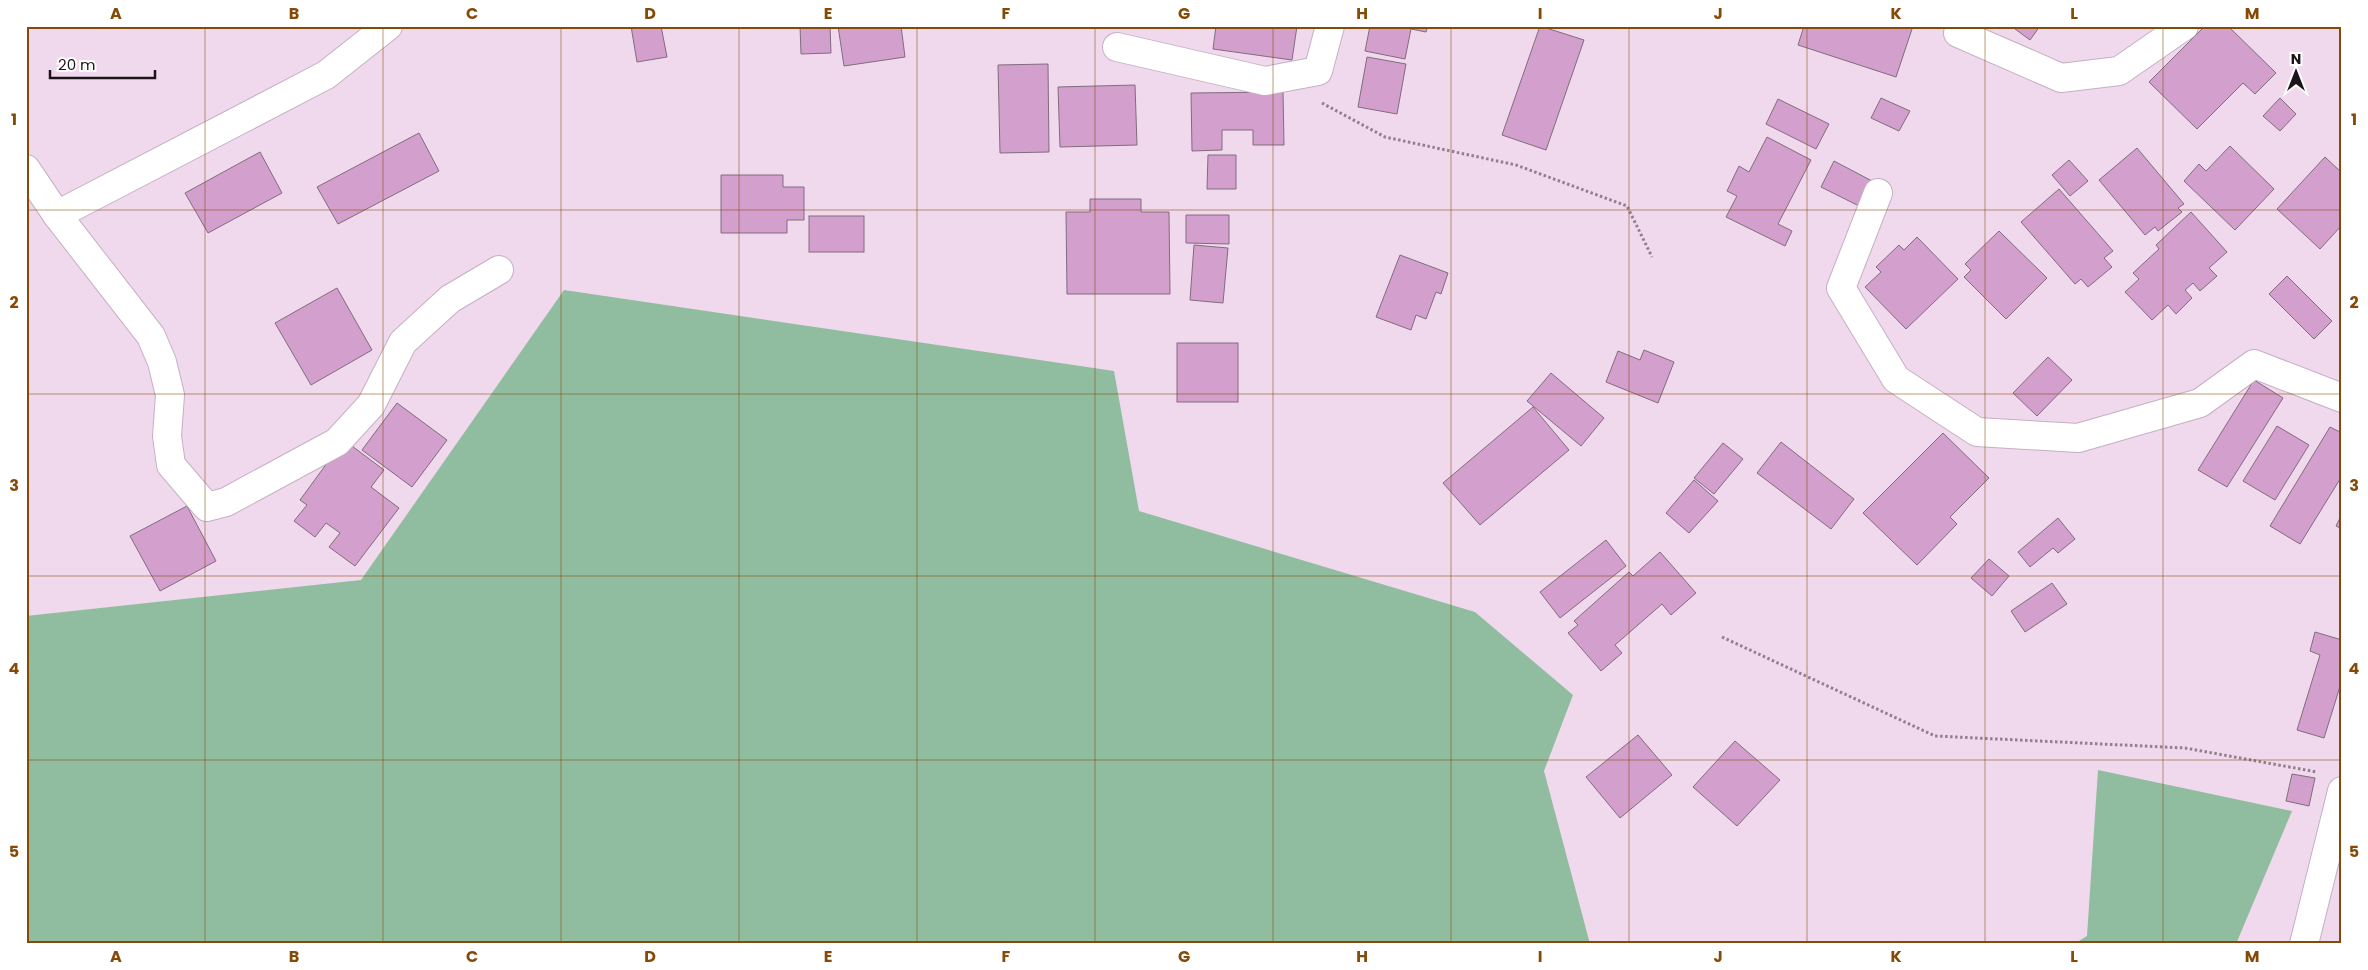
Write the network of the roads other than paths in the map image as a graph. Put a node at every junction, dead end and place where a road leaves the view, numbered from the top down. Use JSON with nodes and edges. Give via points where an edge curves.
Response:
{"nodes":[{"id":1,"x":388,"y":26,"type":"edge"},
{"id":2,"x":1330,"y":26,"type":"edge"},
{"id":3,"x":2184,"y":26,"type":"edge"},
{"id":4,"x":1958,"y":33,"type":"dead end"},
{"id":5,"x":1117,"y":46,"type":"dead end"},
{"id":6,"x":26,"y":169,"type":"edge"},
{"id":7,"x":1878,"y":193,"type":"dead end"},
{"id":8,"x":57,"y":215,"type":"junction"},
{"id":9,"x":499,"y":270,"type":"dead end"},
{"id":10,"x":2342,"y":398,"type":"edge"},
{"id":11,"x":2332,"y":782,"type":"edge"},
{"id":12,"x":2304,"y":944,"type":"edge"}],
"edges":[{"from":1,"to":8,"type":"street","via":[[326,75]]},
{"from":2,"to":5,"type":"street","via":[[1318,71],[1265,81]]},
{"from":3,"to":4,"type":"street","via":[[2120,71],[2060,78]]},
{"from":6,"to":8,"type":"street"},
{"from":7,"to":10,"type":"street","via":[[1841,288],[1896,379],[1977,432],[2078,438],[2200,403],[2254,364]]},
{"from":8,"to":9,"type":"street","via":[[151,336],[162,362],[170,395],[167,436],[171,465],[207,507],[226,502],[337,442],[371,405],[403,342],[450,300]]},
{"from":11,"to":12,"type":"street"}]}
